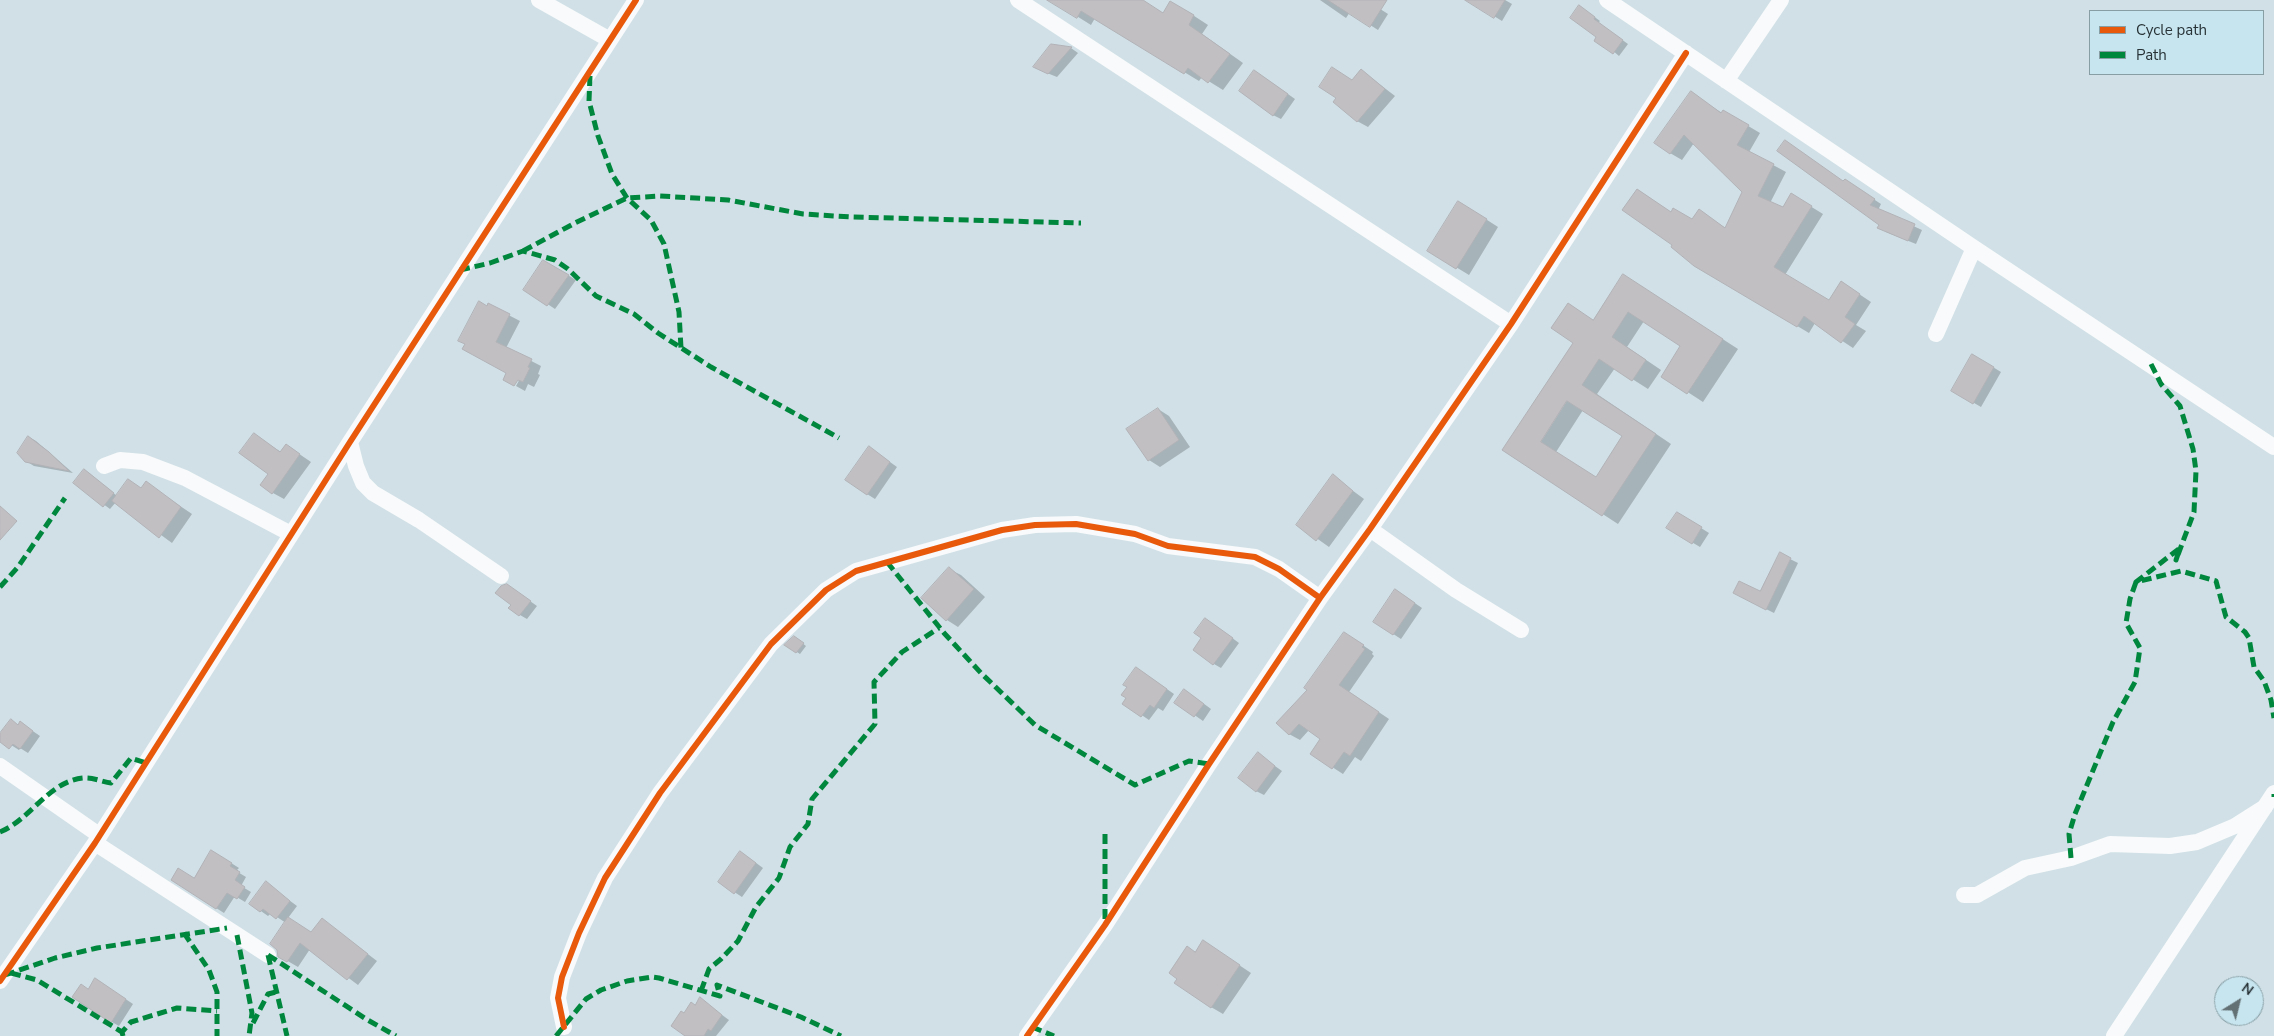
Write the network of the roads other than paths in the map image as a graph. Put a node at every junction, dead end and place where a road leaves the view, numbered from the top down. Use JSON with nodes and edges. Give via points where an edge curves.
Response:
{"nodes":[{"id":1,"x":539,"y":0,"type":"edge"},
{"id":2,"x":636,"y":0,"type":"edge"},
{"id":3,"x":1018,"y":0,"type":"edge"},
{"id":4,"x":1607,"y":0,"type":"edge"},
{"id":5,"x":1782,"y":0,"type":"edge"},
{"id":6,"x":610,"y":40,"type":"junction"},
{"id":7,"x":1686,"y":53,"type":"junction"},
{"id":8,"x":1726,"y":81,"type":"junction"},
{"id":9,"x":1974,"y":248,"type":"junction"},
{"id":10,"x":1511,"y":324,"type":"junction"},
{"id":11,"x":1936,"y":334,"type":"dead end"},
{"id":12,"x":350,"y":442,"type":"junction"},
{"id":13,"x":2274,"y":447,"type":"edge"},
{"id":14,"x":104,"y":466,"type":"dead end"},
{"id":15,"x":1370,"y":529,"type":"junction"},
{"id":16,"x":291,"y":534,"type":"junction"},
{"id":17,"x":501,"y":576,"type":"dead end"},
{"id":18,"x":1320,"y":598,"type":"junction"},
{"id":19,"x":1521,"y":630,"type":"dead end"},
{"id":20,"x":0,"y":766,"type":"edge"},
{"id":21,"x":2274,"y":793,"type":"edge"},
{"id":22,"x":2265,"y":808,"type":"junction"},
{"id":23,"x":97,"y":839,"type":"junction"},
{"id":24,"x":1964,"y":895,"type":"dead end"},
{"id":25,"x":268,"y":955,"type":"dead end"},
{"id":26,"x":0,"y":981,"type":"edge"},
{"id":27,"x":564,"y":1027,"type":"dead end"},
{"id":28,"x":1027,"y":1036,"type":"edge"},
{"id":29,"x":2114,"y":1036,"type":"edge"}],
"edges":[{"from":1,"to":6,"type":"street"},
{"from":2,"to":6,"type":"street"},
{"from":3,"to":10,"type":"street"},
{"from":4,"to":7,"type":"street"},
{"from":5,"to":8,"type":"street"},
{"from":6,"to":12,"type":"street"},
{"from":7,"to":8,"type":"street"},
{"from":7,"to":10,"type":"street"},
{"from":8,"to":9,"type":"street"},
{"from":9,"to":11,"type":"street"},
{"from":9,"to":13,"type":"street"},
{"from":10,"to":15,"type":"street"},
{"from":12,"to":16,"type":"street"},
{"from":12,"to":17,"type":"street","via":[[363,482],[373,493]]},
{"from":14,"to":16,"type":"street","via":[[120,460],[143,462],[185,478]]},
{"from":15,"to":18,"type":"street"},
{"from":15,"to":19,"type":"street","via":[[1464,596]]},
{"from":16,"to":23,"type":"street"},
{"from":18,"to":27,"type":"street","via":[[1279,568],[1255,557],[1168,546],[1135,534],[1076,524],[1002,530],[856,571],[826,590],[771,644],[660,792],[606,878],[579,932],[562,977],[558,998]]},
{"from":18,"to":28,"type":"street","via":[[1106,925]]},
{"from":20,"to":23,"type":"street"},
{"from":21,"to":22,"type":"street"},
{"from":22,"to":24,"type":"street","via":[[2235,826],[2197,842],[2170,846],[2110,844],[2071,858],[2025,868],[1977,895]]},
{"from":22,"to":29,"type":"street"},
{"from":23,"to":25,"type":"street"},
{"from":23,"to":26,"type":"street"}]}
